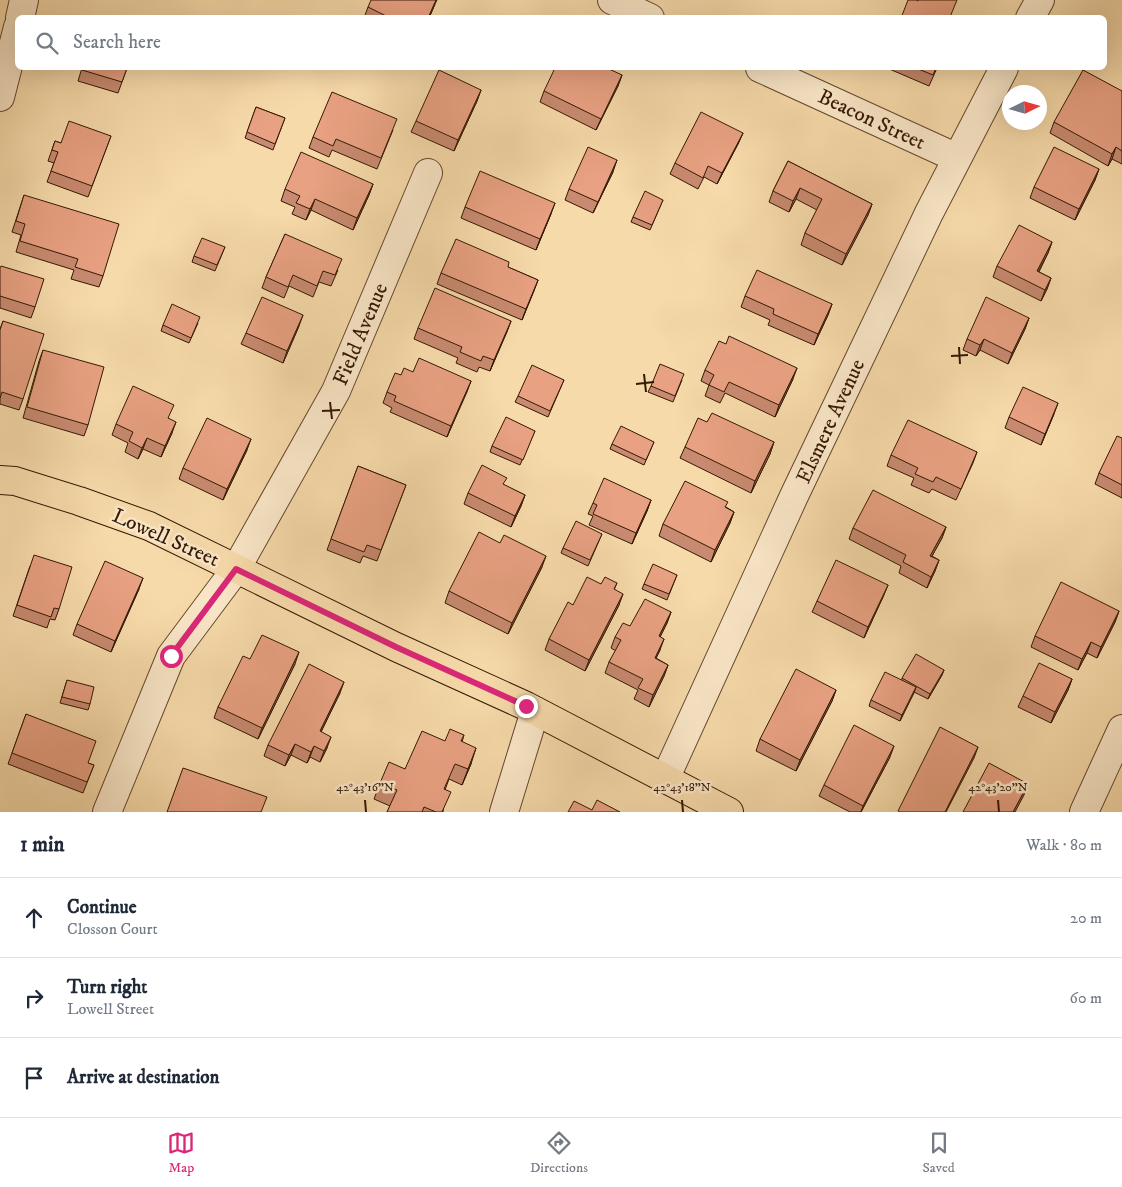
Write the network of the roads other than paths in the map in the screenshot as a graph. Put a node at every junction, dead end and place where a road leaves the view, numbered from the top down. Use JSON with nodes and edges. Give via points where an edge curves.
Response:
{"nodes":[{"id":1,"x":24,"y":0,"type":"edge"},
{"id":2,"x":612,"y":0,"type":"edge"},
{"id":3,"x":1040,"y":0,"type":"edge"},
{"id":4,"x":21,"y":15,"type":"edge"},
{"id":5,"x":644,"y":15,"type":"edge"},
{"id":6,"x":1032,"y":15,"type":"edge"},
{"id":7,"x":15,"y":39,"type":"edge"},
{"id":8,"x":764,"y":70,"type":"edge"},
{"id":9,"x":1003,"y":70,"type":"edge"},
{"id":10,"x":0,"y":97,"type":"edge"},
{"id":11,"x":957,"y":158,"type":"junction"},
{"id":12,"x":428,"y":173,"type":"dead end"},
{"id":13,"x":0,"y":480,"type":"edge"},
{"id":14,"x":236,"y":569,"type":"junction"},
{"id":15,"x":535,"y":711,"type":"junction"},
{"id":16,"x":1122,"y":729,"type":"edge"},
{"id":17,"x":665,"y":779,"type":"junction"},
{"id":18,"x":107,"y":812,"type":"edge"},
{"id":19,"x":504,"y":812,"type":"edge"},
{"id":20,"x":729,"y":812,"type":"edge"},
{"id":21,"x":1084,"y":812,"type":"edge"}],
"edges":[{"from":1,"to":4,"type":"street"},
{"from":2,"to":5,"type":"street"},
{"from":3,"to":6,"type":"street"},
{"from":7,"to":10,"type":"street"},
{"from":8,"to":11,"type":"street","name":"Beacon Street"},
{"from":9,"to":11,"type":"street","name":"Elsmere Avenue"},
{"from":11,"to":17,"type":"street","name":"Elsmere Avenue","via":[[794,496]]},
{"from":12,"to":14,"type":"street","name":"Field Avenue","via":[[336,391]]},
{"from":13,"to":14,"type":"main road","name":"Lowell Street","via":[[15,481],[149,526]]},
{"from":14,"to":15,"type":"main road","name":"Lowell Street"},
{"from":14,"to":18,"type":"street","name":"Field Avenue","via":[[171,656]]},
{"from":15,"to":17,"type":"main road","name":"Lowell Street"},
{"from":15,"to":19,"type":"street"},
{"from":16,"to":21,"type":"street"},
{"from":17,"to":20,"type":"main road","name":"Lowell Street"}]}
